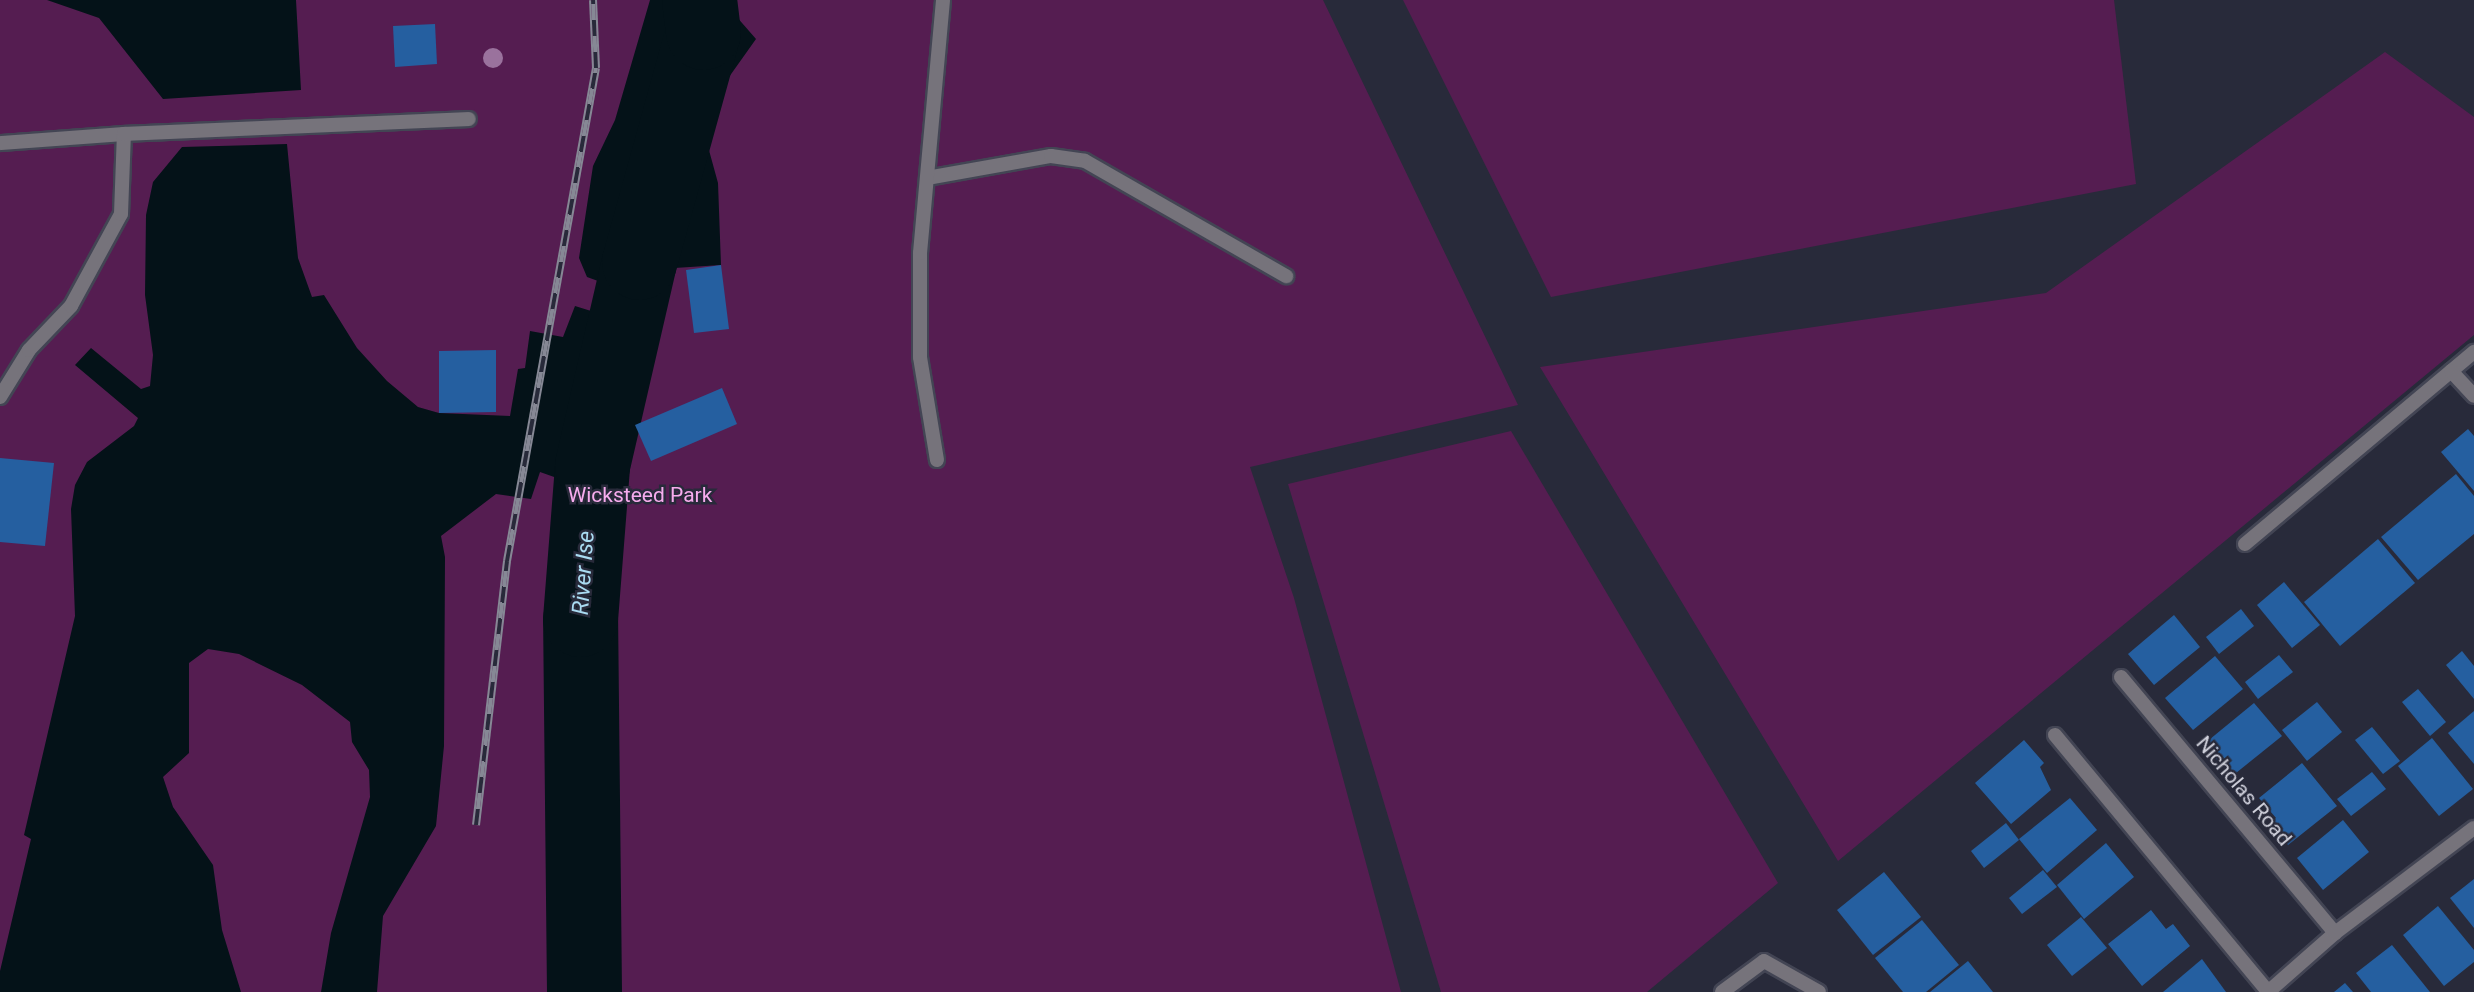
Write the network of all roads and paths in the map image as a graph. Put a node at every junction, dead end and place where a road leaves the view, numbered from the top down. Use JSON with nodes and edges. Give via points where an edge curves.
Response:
{"nodes":[{"id":1,"x":943,"y":0,"type":"edge"},
{"id":2,"x":469,"y":119,"type":"dead end"},
{"id":3,"x":124,"y":134,"type":"junction"},
{"id":4,"x":0,"y":143,"type":"edge"},
{"id":5,"x":927,"y":178,"type":"junction"},
{"id":6,"x":1286,"y":276,"type":"dead end"},
{"id":7,"x":2474,"y":352,"type":"edge"},
{"id":8,"x":2451,"y":371,"type":"junction"},
{"id":9,"x":2474,"y":396,"type":"edge"},
{"id":10,"x":0,"y":397,"type":"edge"},
{"id":11,"x":937,"y":460,"type":"dead end"},
{"id":12,"x":2245,"y":544,"type":"dead end"},
{"id":13,"x":2121,"y":677,"type":"dead end"},
{"id":14,"x":2055,"y":735,"type":"dead end"},
{"id":15,"x":2474,"y":828,"type":"edge"},
{"id":16,"x":2334,"y":933,"type":"junction"},
{"id":17,"x":1722,"y":992,"type":"edge"},
{"id":18,"x":1819,"y":992,"type":"edge"},
{"id":19,"x":2268,"y":992,"type":"edge"}],
"edges":[{"from":1,"to":5,"type":"street"},
{"from":2,"to":3,"type":"street"},
{"from":3,"to":4,"type":"street"},
{"from":3,"to":10,"type":"street","via":[[121,214],[71,306],[29,350]]},
{"from":5,"to":6,"type":"street","via":[[1052,156],[1085,161]]},
{"from":5,"to":11,"type":"street","via":[[920,253],[920,357]]},
{"from":7,"to":8,"type":"street"},
{"from":8,"to":9,"type":"street"},
{"from":8,"to":12,"type":"street"},
{"from":13,"to":16,"type":"street","name":"Nicholas Road"},
{"from":14,"to":19,"type":"street"},
{"from":15,"to":16,"type":"street"},
{"from":16,"to":19,"type":"street"},
{"from":17,"to":18,"type":"street","via":[[1764,961]]}]}
